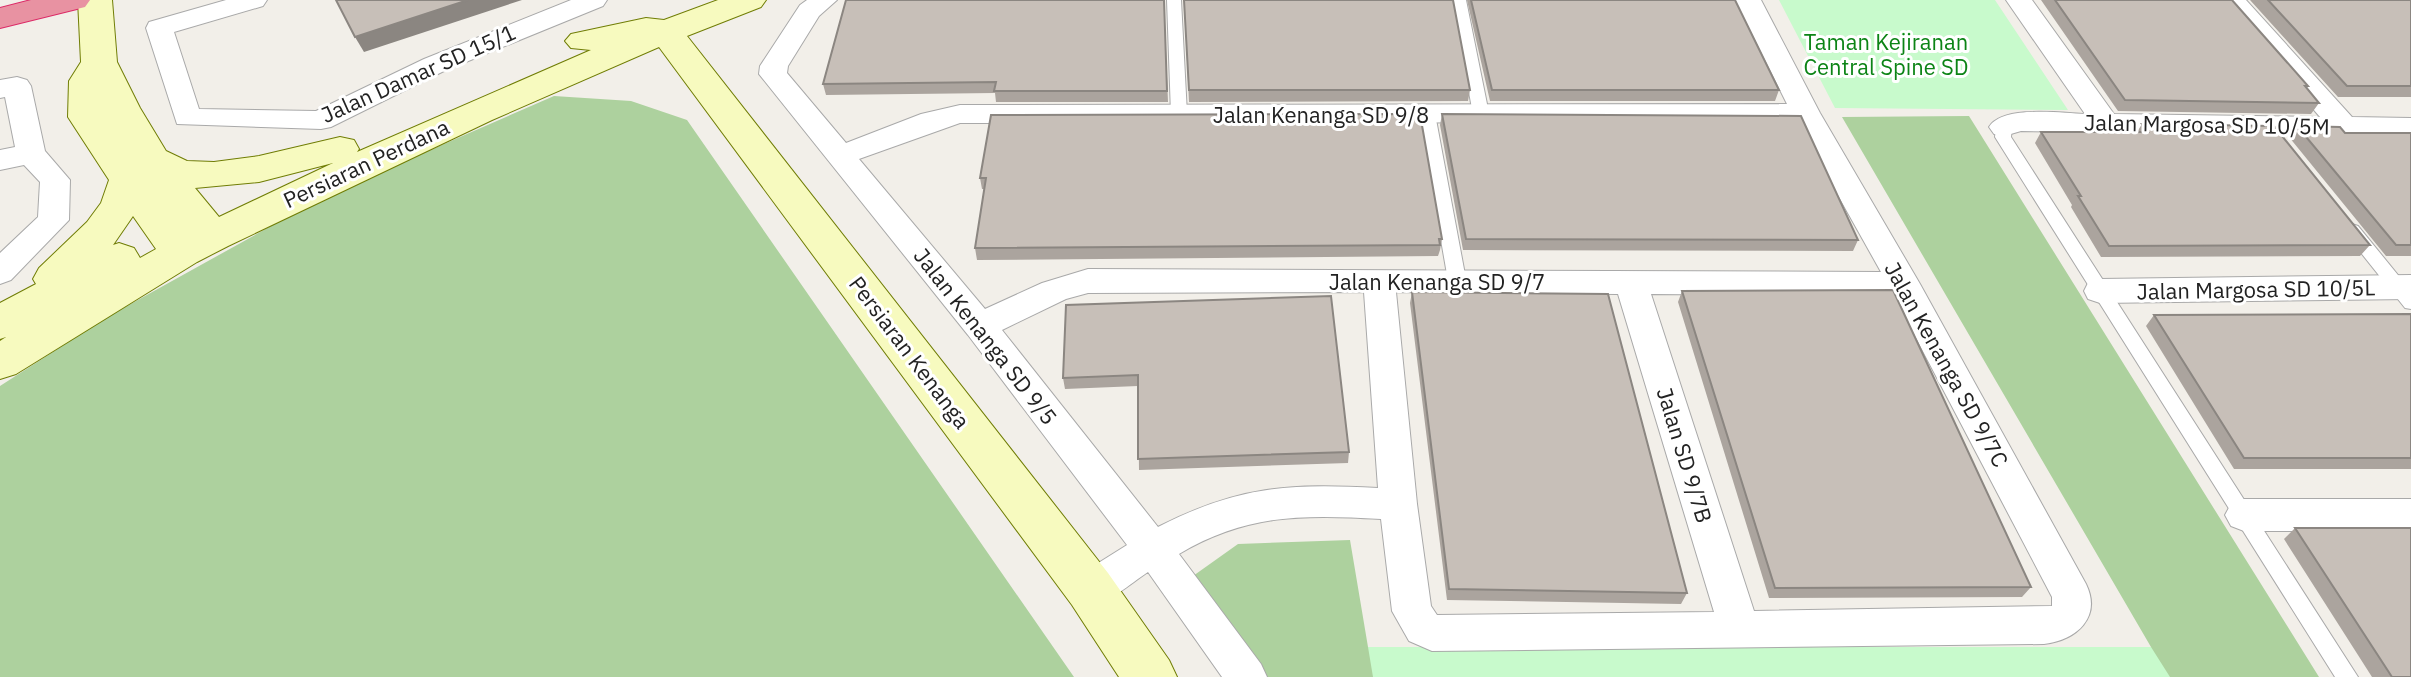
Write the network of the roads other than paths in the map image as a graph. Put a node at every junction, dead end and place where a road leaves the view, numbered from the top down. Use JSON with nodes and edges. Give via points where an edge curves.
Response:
{"nodes":[{"id":1,"x":73,"y":0,"type":"edge"},
{"id":2,"x":95,"y":0,"type":"edge"},
{"id":3,"x":254,"y":0,"type":"edge"},
{"id":4,"x":594,"y":0,"type":"edge"},
{"id":5,"x":685,"y":0,"type":"edge"},
{"id":6,"x":699,"y":0,"type":"edge"},
{"id":7,"x":749,"y":0,"type":"edge"},
{"id":8,"x":765,"y":0,"type":"edge"},
{"id":9,"x":824,"y":0,"type":"edge"},
{"id":10,"x":1174,"y":0,"type":"edge"},
{"id":11,"x":1459,"y":0,"type":"edge"},
{"id":12,"x":1748,"y":0,"type":"edge"},
{"id":13,"x":2019,"y":0,"type":"edge"},
{"id":14,"x":2232,"y":0,"type":"edge"},
{"id":15,"x":0,"y":18,"type":"edge"},
{"id":16,"x":665,"y":31,"type":"junction"},
{"id":17,"x":583,"y":41,"type":"junction"},
{"id":18,"x":0,"y":89,"type":"edge"},
{"id":19,"x":529,"y":89,"type":"junction"},
{"id":20,"x":715,"y":95,"type":"junction"},
{"id":21,"x":1806,"y":113,"type":"junction"},
{"id":22,"x":1179,"y":114,"type":"junction"},
{"id":23,"x":1427,"y":114,"type":"junction"},
{"id":24,"x":1481,"y":114,"type":"junction"},
{"id":25,"x":2106,"y":123,"type":"junction"},
{"id":26,"x":2344,"y":126,"type":"junction"},
{"id":27,"x":2004,"y":127,"type":"joint"},
{"id":28,"x":2411,"y":127,"type":"edge"},
{"id":29,"x":340,"y":149,"type":"junction"},
{"id":30,"x":842,"y":155,"type":"junction"},
{"id":31,"x":15,"y":157,"type":"edge"},
{"id":32,"x":143,"y":168,"type":"junction"},
{"id":33,"x":2337,"y":212,"type":"edge"},
{"id":34,"x":189,"y":234,"type":"junction"},
{"id":35,"x":0,"y":272,"type":"edge"},
{"id":36,"x":1379,"y":280,"type":"junction"},
{"id":37,"x":1457,"y":280,"type":"junction"},
{"id":38,"x":1631,"y":282,"type":"junction"},
{"id":39,"x":1904,"y":284,"type":"junction"},
{"id":40,"x":2100,"y":291,"type":"junction"},
{"id":41,"x":2406,"y":292,"type":"edge"},
{"id":42,"x":8,"y":318,"type":"edge"},
{"id":43,"x":980,"y":326,"type":"junction"},
{"id":44,"x":0,"y":362,"type":"edge"},
{"id":45,"x":1398,"y":504,"type":"junction"},
{"id":46,"x":2244,"y":515,"type":"junction"},
{"id":47,"x":2411,"y":515,"type":"edge"},
{"id":48,"x":1153,"y":549,"type":"junction"},
{"id":49,"x":1090,"y":589,"type":"junction"},
{"id":50,"x":1739,"y":628,"type":"junction"},
{"id":51,"x":1150,"y":677,"type":"edge"},
{"id":52,"x":1246,"y":677,"type":"edge"},
{"id":53,"x":2347,"y":677,"type":"edge"}],
"edges":[{"from":1,"to":15,"type":"highway"},
{"from":2,"to":32,"type":"main road","via":[[98,49],[87,81],[87,117]]},
{"from":3,"to":4,"type":"street","name":"Jalan Damar SD 15/1","via":[[159,28],[187,118],[321,120],[434,65]]},
{"from":5,"to":17,"type":"main road","name":"Persiaran Perdana"},
{"from":6,"to":16,"type":"main road"},
{"from":7,"to":16,"type":"main road","name":"Persiaran Perdana"},
{"from":8,"to":20,"type":"main road","via":[[732,23],[719,42],[712,59]]},
{"from":9,"to":30,"type":"street","name":"Jalan Kenanga SD 9/5","via":[[809,11],[773,74]]},
{"from":10,"to":22,"type":"lane"},
{"from":11,"to":24,"type":"lane"},
{"from":12,"to":21,"type":"street","name":"Jalan Kenanga SD 9/7C"},
{"from":13,"to":25,"type":"street"},
{"from":14,"to":26,"type":"street"},
{"from":16,"to":17,"type":"main road","via":[[646,28]]},
{"from":16,"to":19,"type":"main road","name":"Persiaran Perdana"},
{"from":16,"to":20,"type":"main road","name":"Persiaran Kenanga"},
{"from":17,"to":29,"type":"main road","name":"Persiaran Perdana"},
{"from":18,"to":31,"type":"street","via":[[17,86]]},
{"from":19,"to":20,"type":"main road","via":[[608,70],[642,69],[670,74]]},
{"from":19,"to":34,"type":"main road","name":"Persiaran Perdana"},
{"from":20,"to":49,"type":"main road","name":"Persiaran Kenanga"},
{"from":21,"to":24,"type":"street","name":"Jalan Kenanga SD 9/8"},
{"from":21,"to":39,"type":"street","name":"Jalan Kenanga SD 9/7C"},
{"from":22,"to":23,"type":"street","name":"Jalan Kenanga SD 9/8"},
{"from":22,"to":30,"type":"street","name":"Jalan Kenanga SD 9/8","via":[[947,115]]},
{"from":23,"to":24,"type":"street","name":"Jalan Kenanga SD 9/8"},
{"from":23,"to":37,"type":"lane"},
{"from":25,"to":26,"type":"street","name":"Jalan Margosa SD 10/5M","via":[[2272,131]]},
{"from":25,"to":27,"type":"street","name":"Jalan Margosa SD 10/5M","via":[[2018,122]]},
{"from":26,"to":28,"type":"street","name":"Jalan Margosa SD 10/5M"},
{"from":27,"to":40,"type":"lane","via":[[2003,137]]},
{"from":29,"to":32,"type":"main road","via":[[224,173]]},
{"from":29,"to":34,"type":"main road","name":"Persiaran Perdana"},
{"from":30,"to":43,"type":"street","name":"Jalan Kenanga SD 9/5"},
{"from":31,"to":35,"type":"street","via":[[55,180],[53,220]]},
{"from":32,"to":34,"type":"main road"},
{"from":32,"to":42,"type":"main road","via":[[93,238]]},
{"from":33,"to":41,"type":"lane"},
{"from":34,"to":42,"type":"main road","name":"Persiaran Perdana"},
{"from":34,"to":44,"type":"main road","name":"Persiaran Perdana"},
{"from":36,"to":37,"type":"street","name":"Jalan Kenanga SD 9/7"},
{"from":36,"to":43,"type":"street","name":"Jalan Kenanga SD 9/7","via":[[1088,281]]},
{"from":36,"to":45,"type":"street"},
{"from":37,"to":38,"type":"street","name":"Jalan Kenanga SD 9/7"},
{"from":38,"to":39,"type":"street","name":"Jalan Kenanga SD 9/7"},
{"from":38,"to":50,"type":"street","name":"Jalan SD 9/7B"},
{"from":39,"to":50,"type":"street","name":"Jalan Kenanga SD 9/7C","via":[[2072,596],[2069,618],[2057,626]]},
{"from":40,"to":41,"type":"street","name":"Jalan Margosa SD 10/5L"},
{"from":40,"to":46,"type":"lane"},
{"from":43,"to":48,"type":"street","name":"Jalan Kenanga SD 9/5"},
{"from":45,"to":48,"type":"street","via":[[1262,504],[1220,515]]},
{"from":45,"to":50,"type":"street","via":[[1412,611],[1432,633]]},
{"from":46,"to":47,"type":"street"},
{"from":46,"to":53,"type":"lane"},
{"from":48,"to":49,"type":"street"},
{"from":48,"to":52,"type":"street","name":"Jalan Kenanga SD 9/5"},
{"from":49,"to":51,"type":"main road","name":"Persiaran Kenanga"}]}
